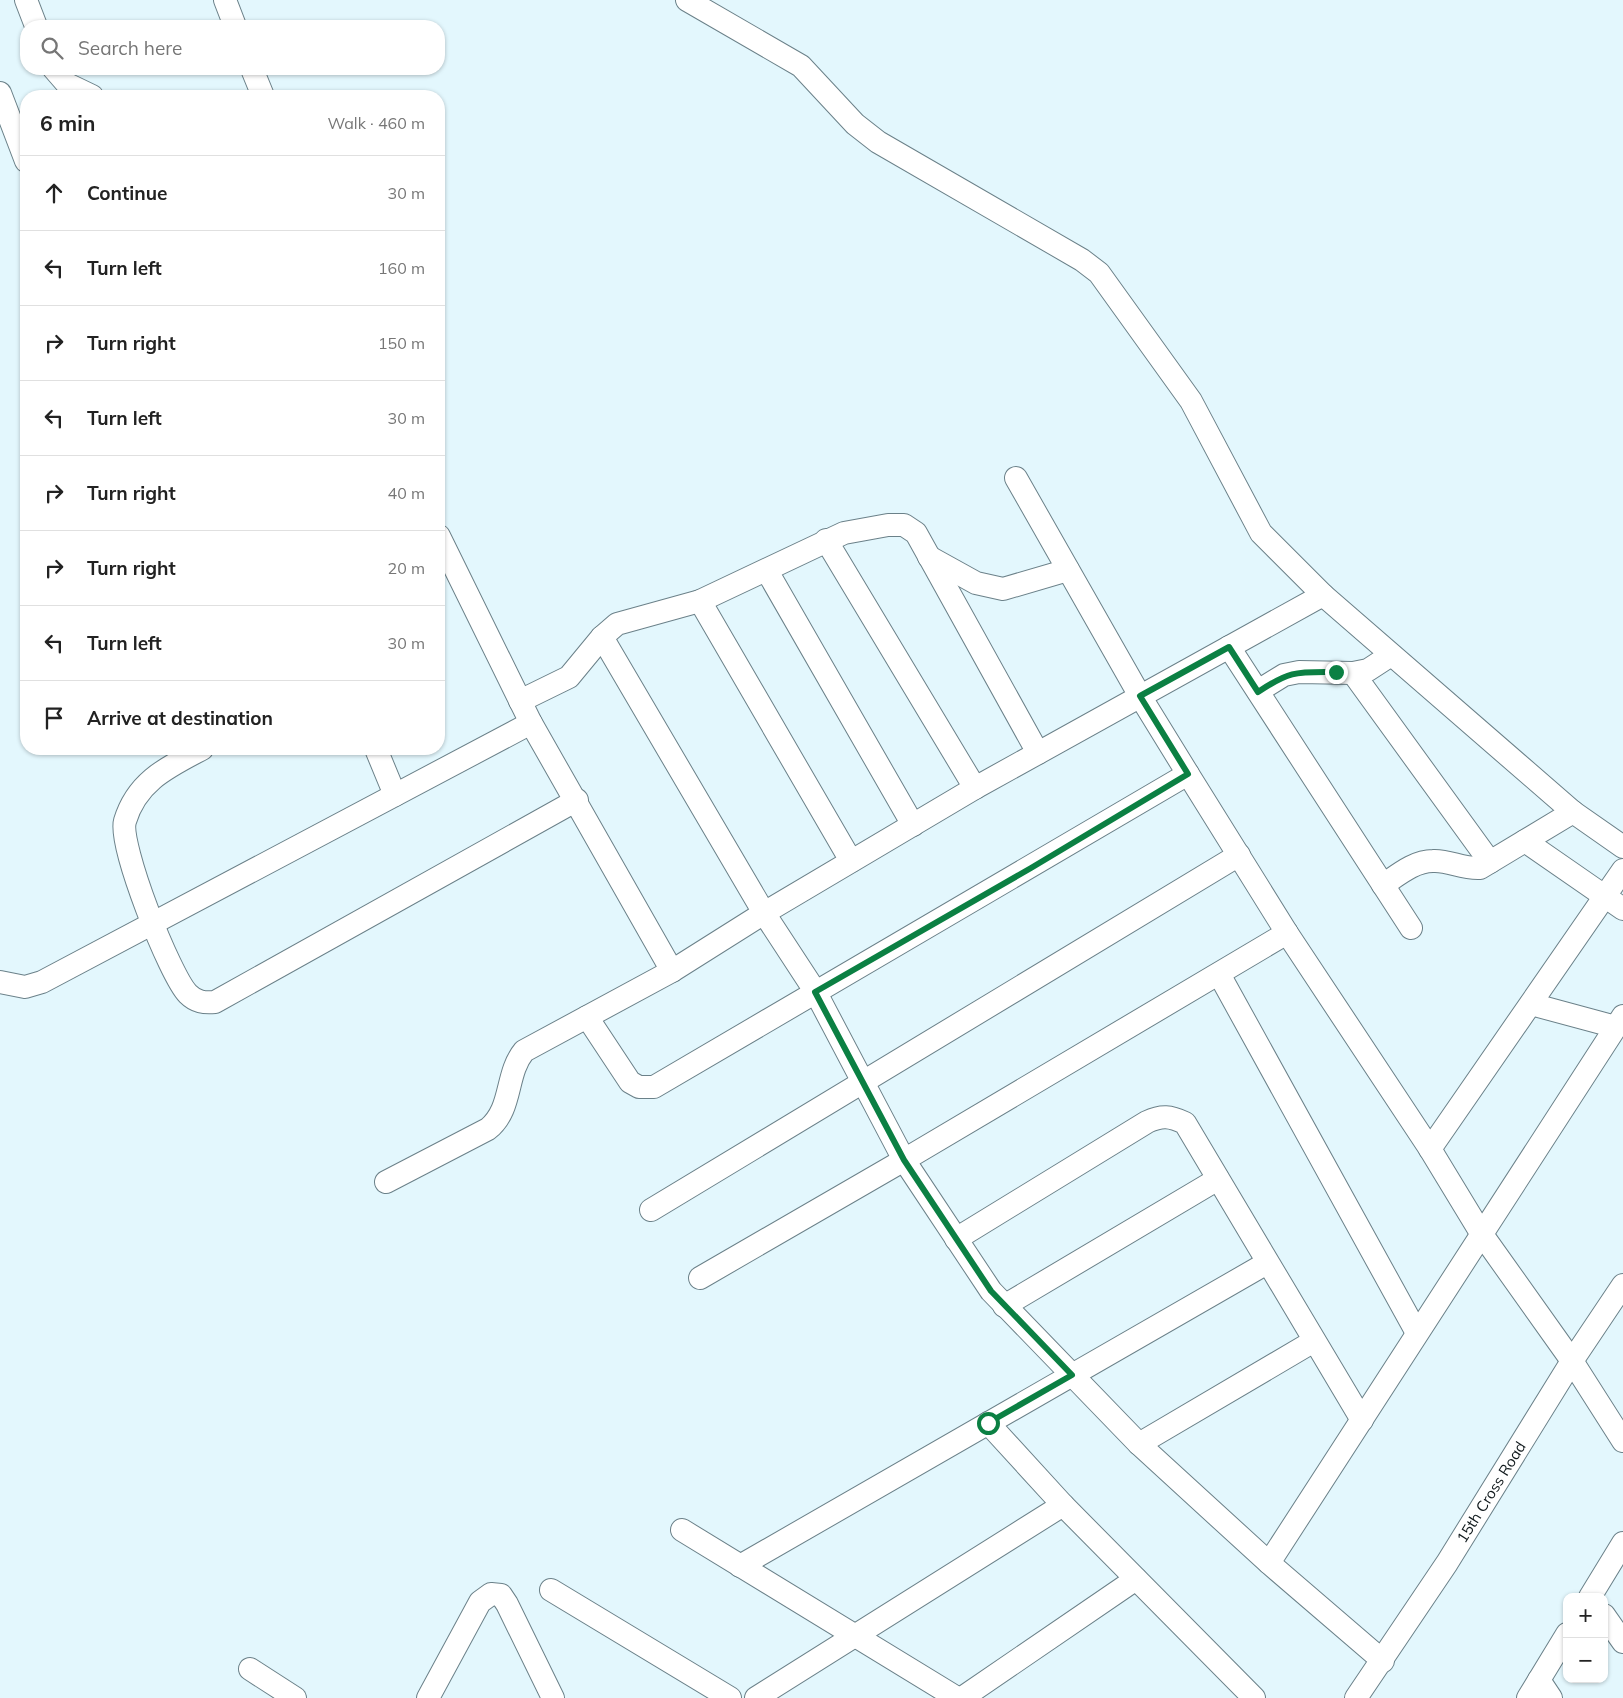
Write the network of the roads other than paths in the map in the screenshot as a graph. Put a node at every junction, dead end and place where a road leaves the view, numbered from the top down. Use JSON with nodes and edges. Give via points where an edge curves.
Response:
{"nodes":[{"id":1,"x":26,"y":0,"type":"edge"},
{"id":2,"x":224,"y":0,"type":"edge"},
{"id":3,"x":687,"y":0,"type":"edge"},
{"id":4,"x":34,"y":20,"type":"edge"},
{"id":5,"x":232,"y":20,"type":"edge"},
{"id":6,"x":59,"y":75,"type":"edge"},
{"id":7,"x":254,"y":75,"type":"edge"},
{"id":8,"x":80,"y":90,"type":"edge"},
{"id":9,"x":261,"y":90,"type":"edge"},
{"id":10,"x":0,"y":93,"type":"edge"},
{"id":11,"x":20,"y":145,"type":"edge"},
{"id":12,"x":1016,"y":478,"type":"dead end"},
{"id":13,"x":826,"y":540,"type":"junction"},
{"id":14,"x":445,"y":548,"type":"edge"},
{"id":15,"x":929,"y":557,"type":"junction"},
{"id":16,"x":1068,"y":570,"type":"junction"},
{"id":17,"x":767,"y":571,"type":"junction"},
{"id":18,"x":1323,"y":596,"type":"junction"},
{"id":19,"x":700,"y":601,"type":"junction"},
{"id":20,"x":602,"y":637,"type":"junction"},
{"id":21,"x":1229,"y":647,"type":"junction"},
{"id":22,"x":1391,"y":655,"type":"junction"},
{"id":23,"x":1353,"y":673,"type":"junction"},
{"id":24,"x":1258,"y":692,"type":"junction"},
{"id":25,"x":1140,"y":696,"type":"junction"},
{"id":26,"x":520,"y":700,"type":"junction"},
{"id":27,"x":531,"y":723,"type":"junction"},
{"id":28,"x":1038,"y":753,"type":"junction"},
{"id":29,"x":191,"y":755,"type":"edge"},
{"id":30,"x":378,"y":755,"type":"edge"},
{"id":31,"x":1188,"y":774,"type":"junction"},
{"id":32,"x":975,"y":788,"type":"junction"},
{"id":33,"x":395,"y":795,"type":"junction"},
{"id":34,"x":576,"y":800,"type":"junction"},
{"id":35,"x":1573,"y":812,"type":"junction"},
{"id":36,"x":913,"y":825,"type":"junction"},
{"id":37,"x":1525,"y":841,"type":"junction"},
{"id":38,"x":1623,"y":847,"type":"edge"},
{"id":39,"x":1239,"y":856,"type":"junction"},
{"id":40,"x":851,"y":861,"type":"junction"},
{"id":41,"x":1490,"y":862,"type":"junction"},
{"id":42,"x":1623,"y":870,"type":"edge"},
{"id":43,"x":1383,"y":885,"type":"junction"},
{"id":44,"x":1605,"y":896,"type":"junction"},
{"id":45,"x":1623,"y":909,"type":"edge"},
{"id":46,"x":764,"y":912,"type":"junction"},
{"id":47,"x":152,"y":924,"type":"junction"},
{"id":48,"x":1411,"y":928,"type":"dead end"},
{"id":49,"x":1286,"y":933,"type":"junction"},
{"id":50,"x":672,"y":970,"type":"junction"},
{"id":51,"x":1219,"y":974,"type":"junction"},
{"id":52,"x":0,"y":982,"type":"edge"},
{"id":53,"x":815,"y":992,"type":"junction"},
{"id":54,"x":1531,"y":1004,"type":"junction"},
{"id":55,"x":586,"y":1017,"type":"junction"},
{"id":56,"x":1620,"y":1022,"type":"edge"},
{"id":57,"x":862,"y":1081,"type":"junction"},
{"id":58,"x":1430,"y":1149,"type":"junction"},
{"id":59,"x":904,"y":1160,"type":"junction"},
{"id":60,"x":1218,"y":1179,"type":"junction"},
{"id":61,"x":386,"y":1182,"type":"dead end"},
{"id":62,"x":651,"y":1210,"type":"dead end"},
{"id":63,"x":1481,"y":1233,"type":"junction"},
{"id":64,"x":956,"y":1239,"type":"junction"},
{"id":65,"x":1267,"y":1263,"type":"junction"},
{"id":66,"x":700,"y":1278,"type":"dead end"},
{"id":67,"x":1623,"y":1285,"type":"edge"},
{"id":68,"x":1004,"y":1306,"type":"junction"},
{"id":69,"x":1417,"y":1332,"type":"junction"},
{"id":70,"x":1314,"y":1341,"type":"junction"},
{"id":71,"x":1572,"y":1361,"type":"junction"},
{"id":72,"x":1072,"y":1375,"type":"junction"},
{"id":73,"x":1362,"y":1420,"type":"junction"},
{"id":74,"x":988,"y":1423,"type":"junction"},
{"id":75,"x":1623,"y":1441,"type":"edge"},
{"id":76,"x":1139,"y":1444,"type":"junction"},
{"id":77,"x":1063,"y":1505,"type":"junction"},
{"id":78,"x":682,"y":1530,"type":"dead end"},
{"id":79,"x":1623,"y":1543,"type":"edge"},
{"id":80,"x":1269,"y":1563,"type":"junction"},
{"id":81,"x":740,"y":1566,"type":"junction"},
{"id":82,"x":1136,"y":1579,"type":"junction"},
{"id":83,"x":551,"y":1590,"type":"dead end"},
{"id":84,"x":1593,"y":1593,"type":"edge"},
{"id":85,"x":1608,"y":1621,"type":"edge"},
{"id":86,"x":856,"y":1635,"type":"junction"},
{"id":87,"x":1565,"y":1638,"type":"edge"},
{"id":88,"x":1623,"y":1642,"type":"edge"},
{"id":89,"x":1383,"y":1661,"type":"junction"},
{"id":90,"x":250,"y":1669,"type":"dead end"},
{"id":91,"x":1533,"y":1689,"type":"edge"},
{"id":92,"x":1361,"y":1696,"type":"edge"},
{"id":93,"x":295,"y":1698,"type":"edge"},
{"id":94,"x":428,"y":1698,"type":"edge"},
{"id":95,"x":553,"y":1698,"type":"edge"},
{"id":96,"x":730,"y":1698,"type":"edge"},
{"id":97,"x":756,"y":1698,"type":"edge"},
{"id":98,"x":957,"y":1698,"type":"edge"},
{"id":99,"x":962,"y":1698,"type":"edge"},
{"id":100,"x":1254,"y":1698,"type":"edge"},
{"id":101,"x":1552,"y":1698,"type":"edge"}],
"edges":[{"from":1,"to":4,"type":"street"},
{"from":2,"to":5,"type":"street"},
{"from":3,"to":18,"type":"street","via":[[801,66],[855,124],[878,142],[1082,260],[1099,273],[1191,401],[1260,533]]},
{"from":6,"to":8,"type":"street","via":[[67,84]]},
{"from":7,"to":9,"type":"street"},
{"from":10,"to":11,"type":"street"},
{"from":12,"to":16,"type":"street"},
{"from":13,"to":15,"type":"street","via":[[844,533],[904,525],[916,533]]},
{"from":13,"to":17,"type":"street"},
{"from":13,"to":32,"type":"street"},
{"from":14,"to":26,"type":"street"},
{"from":15,"to":16,"type":"street","via":[[976,583],[1003,589]]},
{"from":15,"to":28,"type":"street"},
{"from":16,"to":25,"type":"street"},
{"from":17,"to":19,"type":"street"},
{"from":17,"to":36,"type":"street"},
{"from":18,"to":21,"type":"street"},
{"from":18,"to":22,"type":"street"},
{"from":19,"to":20,"type":"street","via":[[617,624]]},
{"from":19,"to":40,"type":"street"},
{"from":20,"to":26,"type":"street","via":[[569,677]]},
{"from":20,"to":46,"type":"street"},
{"from":21,"to":24,"type":"street"},
{"from":21,"to":25,"type":"street"},
{"from":22,"to":23,"type":"street","via":[[1368,670]]},
{"from":22,"to":35,"type":"street"},
{"from":23,"to":24,"type":"street","via":[[1299,672],[1284,675]]},
{"from":23,"to":41,"type":"street"},
{"from":24,"to":43,"type":"street"},
{"from":25,"to":28,"type":"street"},
{"from":25,"to":31,"type":"street"},
{"from":26,"to":27,"type":"street"},
{"from":27,"to":33,"type":"street"},
{"from":27,"to":34,"type":"street"},
{"from":28,"to":32,"type":"street"},
{"from":29,"to":47,"type":"street","via":[[148,782],[129,809],[124,824],[124,839]]},
{"from":30,"to":33,"type":"street"},
{"from":31,"to":39,"type":"street"},
{"from":31,"to":53,"type":"street"},
{"from":32,"to":36,"type":"street"},
{"from":33,"to":47,"type":"street"},
{"from":34,"to":47,"type":"street","via":[[215,1002],[202,1003],[188,994],[179,982]]},
{"from":34,"to":50,"type":"street"},
{"from":35,"to":37,"type":"street"},
{"from":35,"to":38,"type":"street"},
{"from":36,"to":40,"type":"street"},
{"from":37,"to":41,"type":"street"},
{"from":37,"to":44,"type":"street"},
{"from":39,"to":49,"type":"street"},
{"from":39,"to":57,"type":"street"},
{"from":40,"to":46,"type":"street"},
{"from":41,"to":43,"type":"street","via":[[1480,868],[1466,869],[1434,861],[1416,864]]},
{"from":42,"to":44,"type":"street"},
{"from":43,"to":48,"type":"street"},
{"from":44,"to":45,"type":"street"},
{"from":44,"to":54,"type":"street"},
{"from":46,"to":50,"type":"street"},
{"from":46,"to":53,"type":"street"},
{"from":47,"to":52,"type":"street","via":[[42,982],[25,987]]},
{"from":49,"to":51,"type":"street"},
{"from":49,"to":58,"type":"street"},
{"from":50,"to":55,"type":"street"},
{"from":51,"to":59,"type":"street"},
{"from":51,"to":69,"type":"street"},
{"from":53,"to":55,"type":"street","via":[[654,1087],[639,1087],[630,1082]]},
{"from":53,"to":57,"type":"street"},
{"from":54,"to":56,"type":"street"},
{"from":54,"to":58,"type":"street"},
{"from":55,"to":61,"type":"street","via":[[524,1051],[516,1061],[504,1110],[497,1122]]},
{"from":56,"to":63,"type":"street"},
{"from":57,"to":59,"type":"street"},
{"from":57,"to":62,"type":"street"},
{"from":58,"to":63,"type":"street"},
{"from":59,"to":64,"type":"street"},
{"from":59,"to":66,"type":"street"},
{"from":60,"to":64,"type":"street","via":[[1185,1123],[1160,1116]]},
{"from":60,"to":65,"type":"street"},
{"from":60,"to":68,"type":"street"},
{"from":63,"to":69,"type":"street"},
{"from":63,"to":71,"type":"street"},
{"from":64,"to":68,"type":"street"},
{"from":65,"to":70,"type":"street"},
{"from":65,"to":72,"type":"street"},
{"from":67,"to":71,"type":"street","name":"15th Cross Road"},
{"from":68,"to":72,"type":"street"},
{"from":69,"to":73,"type":"street"},
{"from":70,"to":73,"type":"street"},
{"from":70,"to":76,"type":"street"},
{"from":71,"to":75,"type":"street"},
{"from":71,"to":89,"type":"street","name":"15th Cross Road"},
{"from":72,"to":74,"type":"street"},
{"from":72,"to":76,"type":"street"},
{"from":73,"to":80,"type":"street"},
{"from":74,"to":77,"type":"street"},
{"from":74,"to":81,"type":"street"},
{"from":76,"to":80,"type":"street"},
{"from":77,"to":82,"type":"street"},
{"from":77,"to":86,"type":"street"},
{"from":78,"to":81,"type":"street"},
{"from":79,"to":84,"type":"street"},
{"from":80,"to":89,"type":"street"},
{"from":81,"to":86,"type":"street"},
{"from":82,"to":99,"type":"street"},
{"from":82,"to":100,"type":"street"},
{"from":83,"to":96,"type":"street"},
{"from":85,"to":88,"type":"street"},
{"from":86,"to":97,"type":"street"},
{"from":86,"to":98,"type":"street"},
{"from":87,"to":91,"type":"street"},
{"from":89,"to":92,"type":"street","name":"15th Cross Road"},
{"from":90,"to":93,"type":"street"},
{"from":91,"to":101,"type":"street"},
{"from":94,"to":95,"type":"street","via":[[480,1602],[491,1594],[501,1595],[507,1604]]}]}
